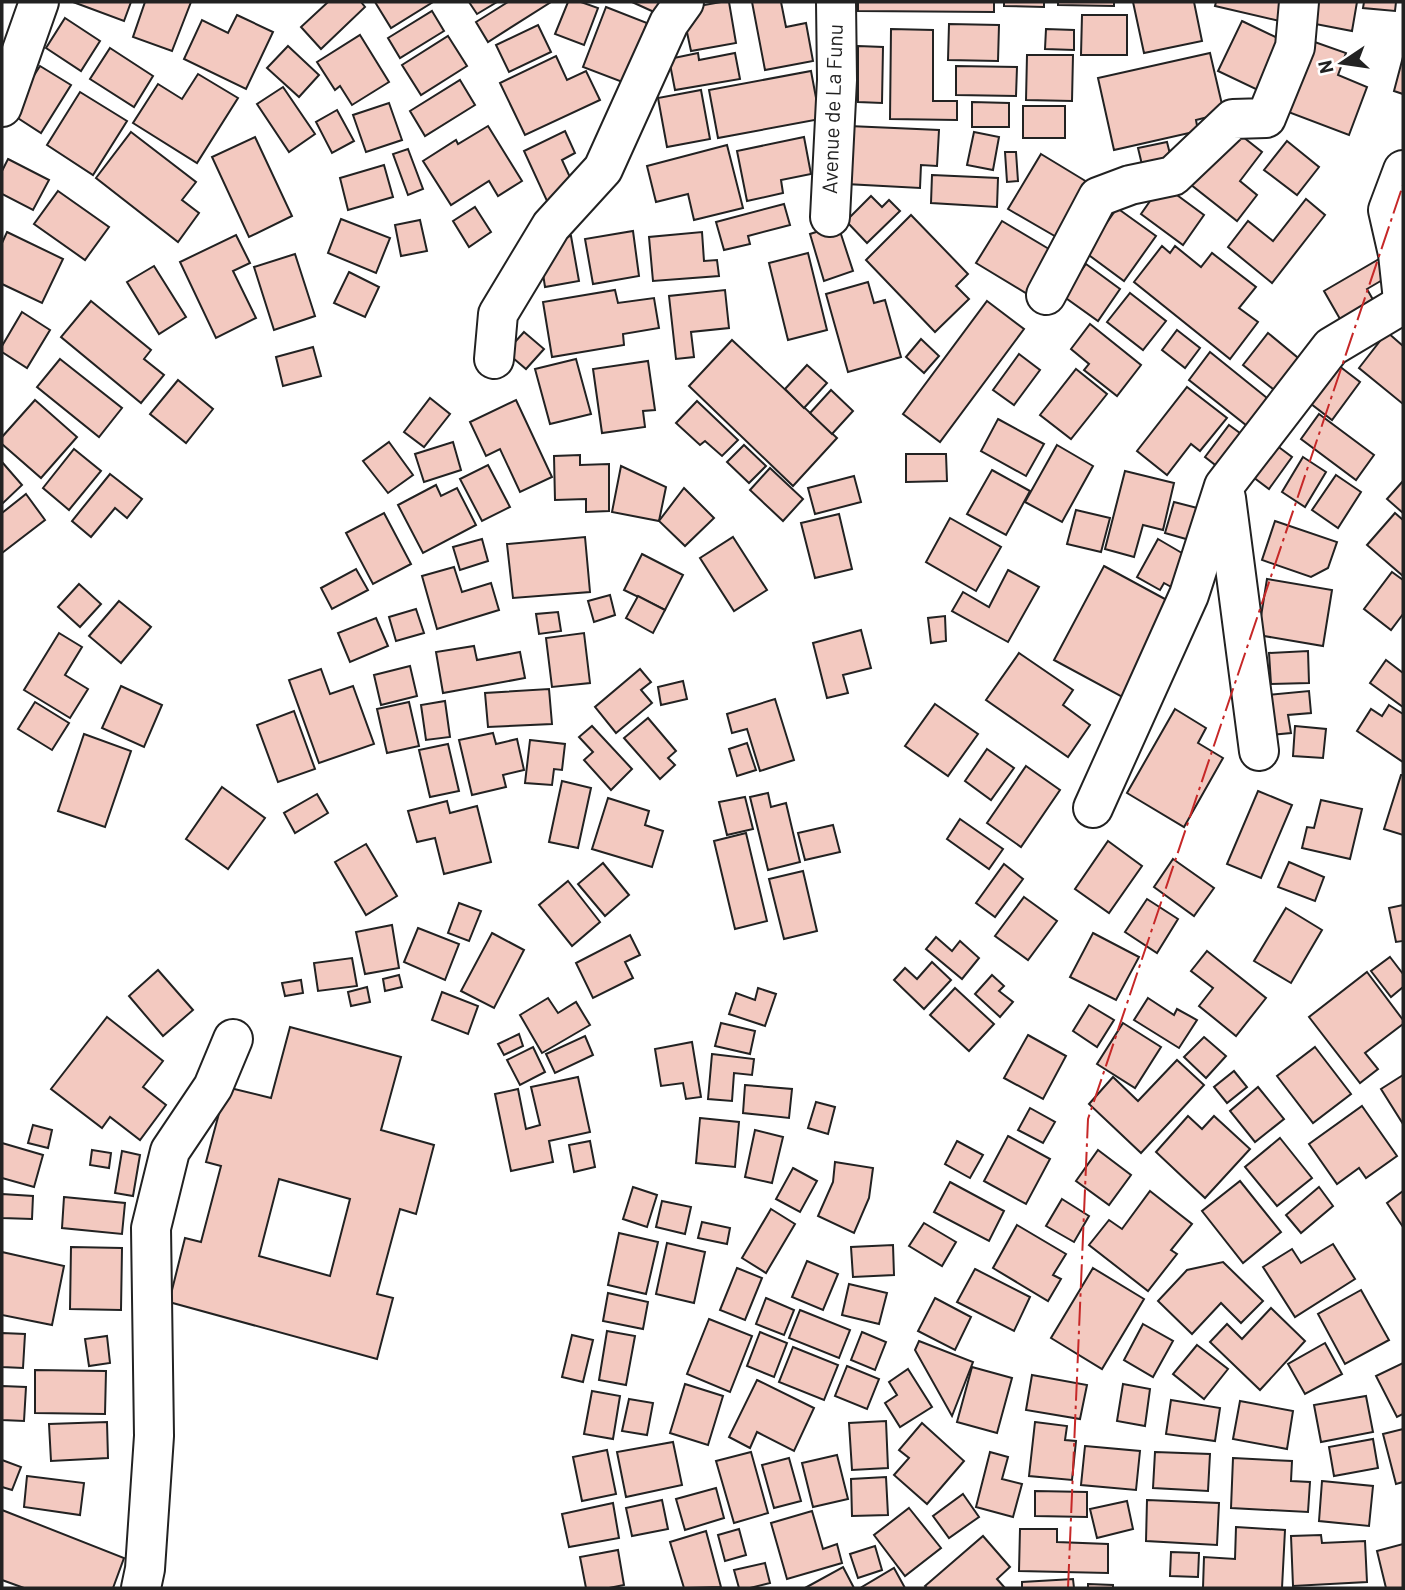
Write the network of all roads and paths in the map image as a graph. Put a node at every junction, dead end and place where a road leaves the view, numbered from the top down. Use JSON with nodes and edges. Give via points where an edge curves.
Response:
{"nodes":[{"id":1,"x":38,"y":2,"type":"edge"},
{"id":2,"x":684,"y":2,"type":"edge"},
{"id":3,"x":836,"y":2,"type":"edge"},
{"id":4,"x":1299,"y":2,"type":"edge"},
{"id":5,"x":2,"y":107,"type":"edge"},
{"id":6,"x":1403,"y":170,"type":"edge"},
{"id":7,"x":830,"y":217,"type":"dead end"},
{"id":8,"x":1046,"y":295,"type":"dead end"},
{"id":9,"x":1403,"y":302,"type":"edge"},
{"id":10,"x":494,"y":359,"type":"dead end"},
{"id":11,"x":1224,"y":485,"type":"junction"},
{"id":12,"x":1259,"y":751,"type":"dead end"},
{"id":13,"x":1093,"y":808,"type":"dead end"},
{"id":14,"x":233,"y":1039,"type":"dead end"},
{"id":15,"x":141,"y":1588,"type":"edge"}],
"edges":[{"from":1,"to":5,"type":"street"},
{"from":2,"to":10,"type":"street","via":[[669,23],[603,169],[551,226],[498,314]]},
{"from":3,"to":7,"type":"street","name":"Avenue de La Funu"},
{"from":4,"to":8,"type":"street","via":[[1295,47],[1265,118],[1233,119],[1173,176],[1098,197]]},
{"from":6,"to":9,"type":"street","via":[[1388,209]]},
{"from":9,"to":11,"type":"street","via":[[1331,347]]},
{"from":11,"to":12,"type":"street"},
{"from":11,"to":13,"type":"street","via":[[1189,595]]},
{"from":14,"to":15,"type":"street","via":[[213,1087],[170,1151],[151,1228],[154,1436]]}]}
